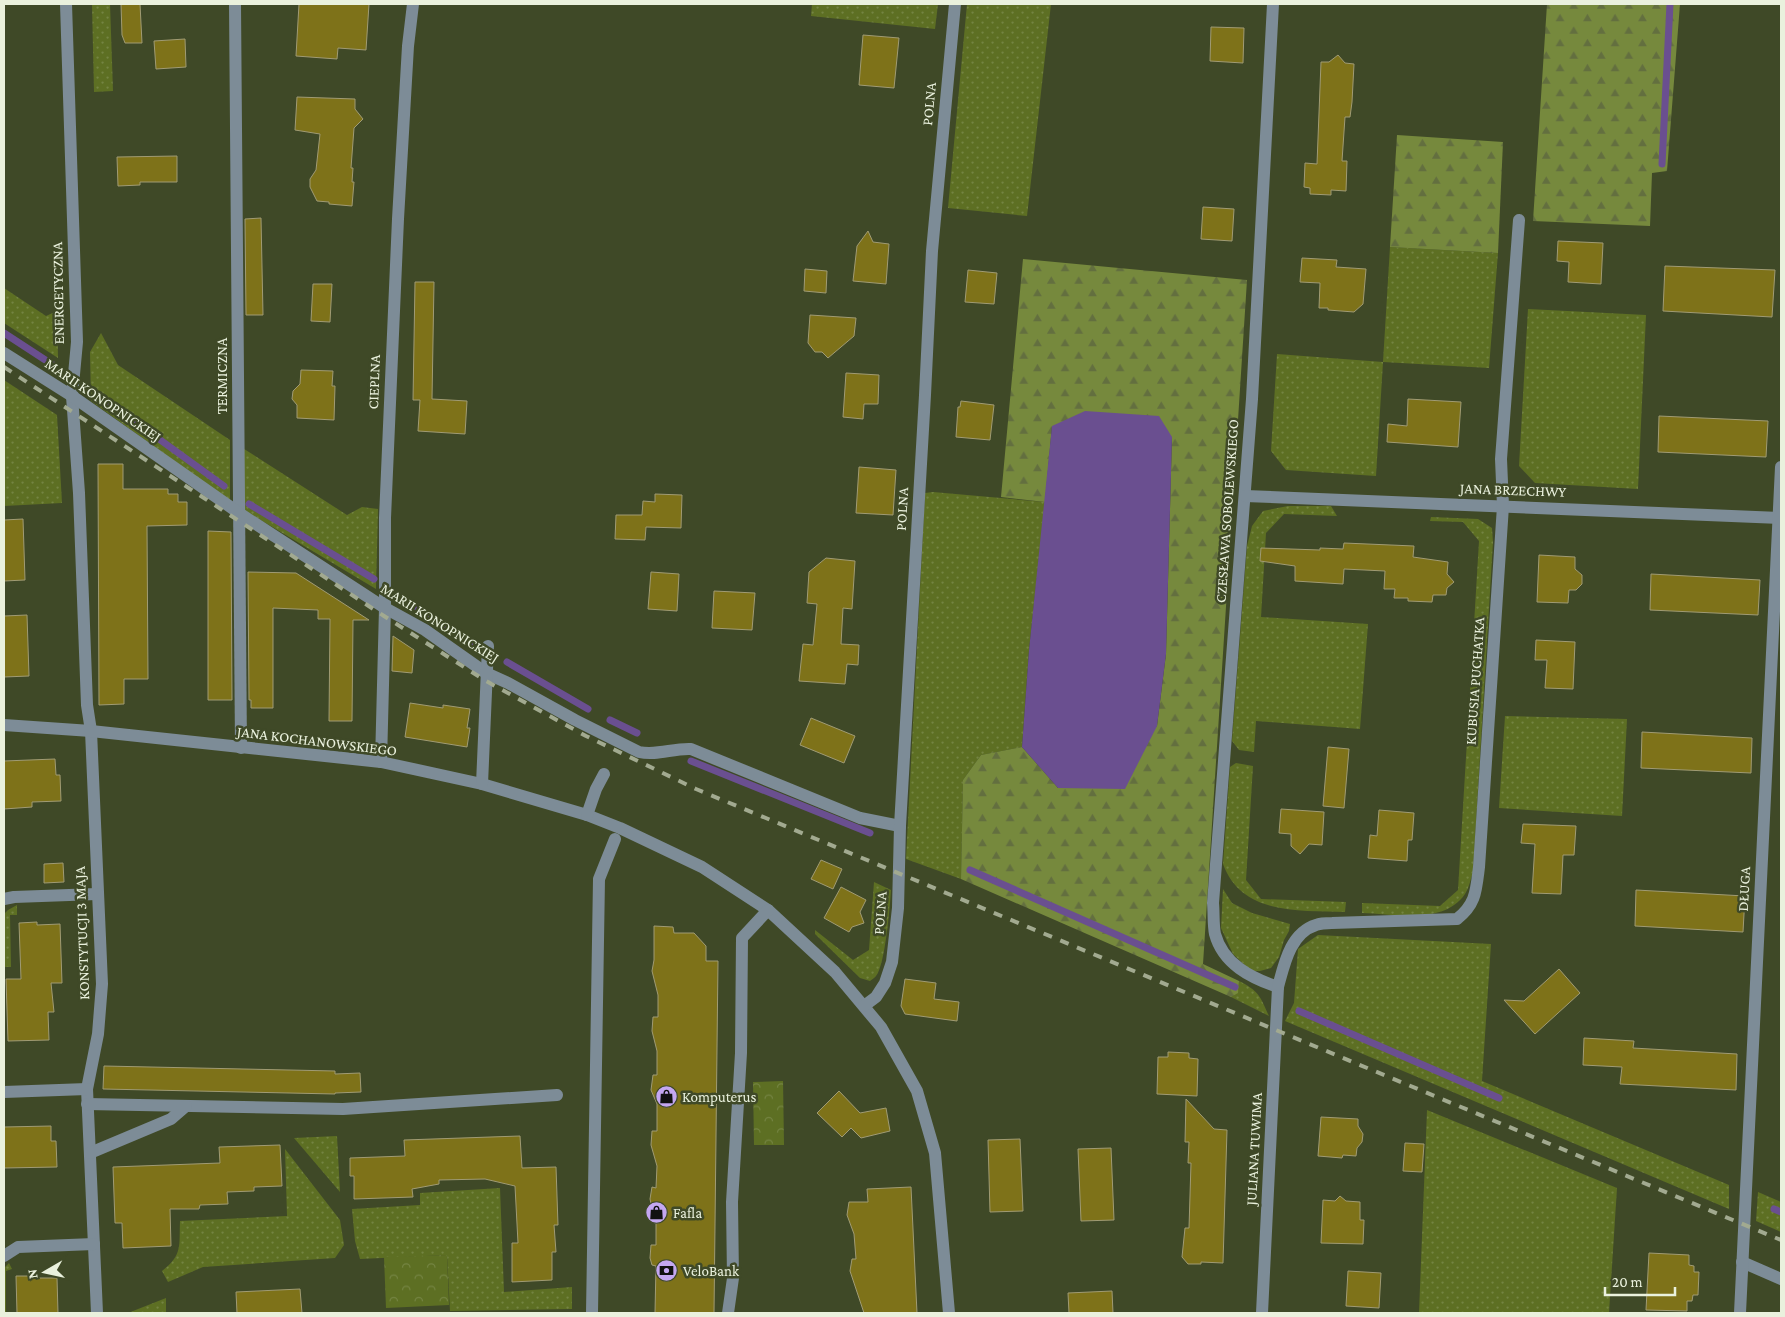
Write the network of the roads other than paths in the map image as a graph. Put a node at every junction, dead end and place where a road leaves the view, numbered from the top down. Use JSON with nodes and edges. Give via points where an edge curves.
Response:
{"nodes":[{"id":1,"x":66,"y":4,"type":"edge"},
{"id":2,"x":235,"y":4,"type":"edge"},
{"id":3,"x":412,"y":4,"type":"edge"},
{"id":4,"x":955,"y":4,"type":"edge"},
{"id":5,"x":1273,"y":4,"type":"edge"},
{"id":6,"x":1519,"y":220,"type":"dead end"},
{"id":7,"x":4,"y":353,"type":"edge"},
{"id":8,"x":72,"y":396,"type":"junction"},
{"id":9,"x":1781,"y":466,"type":"edge"},
{"id":10,"x":1246,"y":496,"type":"junction"},
{"id":11,"x":1503,"y":506,"type":"junction"},
{"id":12,"x":239,"y":513,"type":"junction"},
{"id":13,"x":1780,"y":518,"type":"edge"},
{"id":14,"x":385,"y":608,"type":"junction"},
{"id":15,"x":488,"y":646,"type":"dead end"},
{"id":16,"x":486,"y":673,"type":"junction"},
{"id":17,"x":4,"y":725,"type":"edge"},
{"id":18,"x":92,"y":731,"type":"junction"},
{"id":19,"x":241,"y":748,"type":"junction"},
{"id":20,"x":380,"y":762,"type":"junction"},
{"id":21,"x":604,"y":774,"type":"dead end"},
{"id":22,"x":482,"y":784,"type":"junction"},
{"id":23,"x":587,"y":815,"type":"junction"},
{"id":24,"x":900,"y":826,"type":"junction"},
{"id":25,"x":618,"y":834,"type":"junction"},
{"id":26,"x":97,"y":894,"type":"junction"},
{"id":27,"x":4,"y":899,"type":"edge"},
{"id":28,"x":768,"y":910,"type":"junction"},
{"id":29,"x":1278,"y":987,"type":"junction"},
{"id":30,"x":864,"y":1006,"type":"junction"},
{"id":31,"x":86,"y":1089,"type":"junction"},
{"id":32,"x":4,"y":1092,"type":"edge"},
{"id":33,"x":557,"y":1095,"type":"dead end"},
{"id":34,"x":87,"y":1104,"type":"junction"},
{"id":35,"x":186,"y":1106,"type":"junction"},
{"id":36,"x":90,"y":1152,"type":"junction"},
{"id":37,"x":94,"y":1244,"type":"junction"},
{"id":38,"x":4,"y":1256,"type":"edge"},
{"id":39,"x":1742,"y":1262,"type":"junction"},
{"id":40,"x":1781,"y":1279,"type":"edge"},
{"id":41,"x":97,"y":1313,"type":"edge"},
{"id":42,"x":592,"y":1313,"type":"edge"},
{"id":43,"x":728,"y":1313,"type":"edge"},
{"id":44,"x":949,"y":1313,"type":"edge"},
{"id":45,"x":1262,"y":1313,"type":"edge"},
{"id":46,"x":1740,"y":1313,"type":"edge"}],
"edges":[{"from":1,"to":8,"type":"street","name":"ENERGETYCZNA","via":[[77,342]]},
{"from":2,"to":12,"type":"street","name":"TERMICZNA"},
{"from":3,"to":14,"type":"street","name":"CIEPLNA","via":[[397,228],[385,518]]},
{"from":4,"to":24,"type":"street","name":"POLNA","via":[[932,251]]},
{"from":5,"to":10,"type":"street","name":"CZESŁAWA SOBOLEWSKIEGO"},
{"from":6,"to":11,"type":"street","name":"KUBUSIA PUCHATKA","via":[[1501,459]]},
{"from":7,"to":8,"type":"street","name":"MARII KONOPNICKIEJ"},
{"from":8,"to":12,"type":"street","name":"MARII KONOPNICKIEJ"},
{"from":8,"to":18,"type":"street","name":"ENERGETYCZNA","via":[[87,705]]},
{"from":9,"to":13,"type":"street","name":"DŁUGA"},
{"from":10,"to":11,"type":"street","name":"JANA BRZECHWY"},
{"from":10,"to":29,"type":"street","name":"CZESŁAWA SOBOLEWSKIEGO","via":[[1213,903],[1219,946],[1233,965],[1260,981]]},
{"from":11,"to":13,"type":"street","name":"JANA BRZECHWY"},
{"from":11,"to":29,"type":"street","name":"KUBUSIA PUCHATKA","via":[[1479,868],[1468,911],[1457,919],[1315,925],[1293,943],[1286,955]]},
{"from":12,"to":14,"type":"street","name":"MARII KONOPNICKIEJ"},
{"from":12,"to":19,"type":"street","name":"TERMICZNA"},
{"from":13,"to":39,"type":"street","name":"DŁUGA"},
{"from":14,"to":16,"type":"street","name":"MARII KONOPNICKIEJ","via":[[425,630]]},
{"from":14,"to":20,"type":"street","name":"CIEPLNA"},
{"from":15,"to":16,"type":"street"},
{"from":16,"to":22,"type":"street"},
{"from":16,"to":24,"type":"street","name":"MARII KONOPNICKIEJ","via":[[639,752],[648,754],[691,749],[860,818]]},
{"from":17,"to":18,"type":"street","name":"JANA KOCHANOWSKIEGO"},
{"from":18,"to":19,"type":"street","name":"JANA KOCHANOWSKIEGO"},
{"from":18,"to":26,"type":"street","name":"KONSTYTUCJI 3 MAJA"},
{"from":19,"to":20,"type":"street","name":"JANA KOCHANOWSKIEGO"},
{"from":20,"to":22,"type":"street","name":"JANA KOCHANOWSKIEGO"},
{"from":21,"to":23,"type":"street"},
{"from":22,"to":23,"type":"street","name":"JANA KOCHANOWSKIEGO"},
{"from":23,"to":25,"type":"street","name":"JANA KOCHANOWSKIEGO"},
{"from":24,"to":30,"type":"street","name":"POLNA","via":[[898,908],[892,962],[886,983]]},
{"from":25,"to":28,"type":"street","via":[[702,867]]},
{"from":25,"to":42,"type":"street","via":[[599,879]]},
{"from":26,"to":27,"type":"street"},
{"from":26,"to":31,"type":"street","name":"KONSTYTUCJI 3 MAJA","via":[[102,984],[98,1034]]},
{"from":28,"to":30,"type":"street","via":[[835,972]]},
{"from":28,"to":43,"type":"street","via":[[742,938],[741,1053],[732,1202],[733,1278]]},
{"from":29,"to":45,"type":"street","name":"JULIANA TUWIMA"},
{"from":30,"to":44,"type":"street","via":[[882,1027],[917,1091],[935,1153]]},
{"from":31,"to":32,"type":"street"},
{"from":31,"to":34,"type":"street","name":"KONSTYTUCJI 3 MAJA"},
{"from":33,"to":35,"type":"street","via":[[343,1109]]},
{"from":34,"to":35,"type":"street"},
{"from":34,"to":36,"type":"street","name":"KONSTYTUCJI 3 MAJA"},
{"from":35,"to":36,"type":"street","via":[[171,1119]]},
{"from":36,"to":37,"type":"street","name":"KONSTYTUCJI 3 MAJA"},
{"from":37,"to":38,"type":"street","via":[[18,1247]]},
{"from":37,"to":41,"type":"street","name":"KONSTYTUCJI 3 MAJA"},
{"from":39,"to":40,"type":"street"},
{"from":39,"to":46,"type":"street","name":"DŁUGA"}]}
